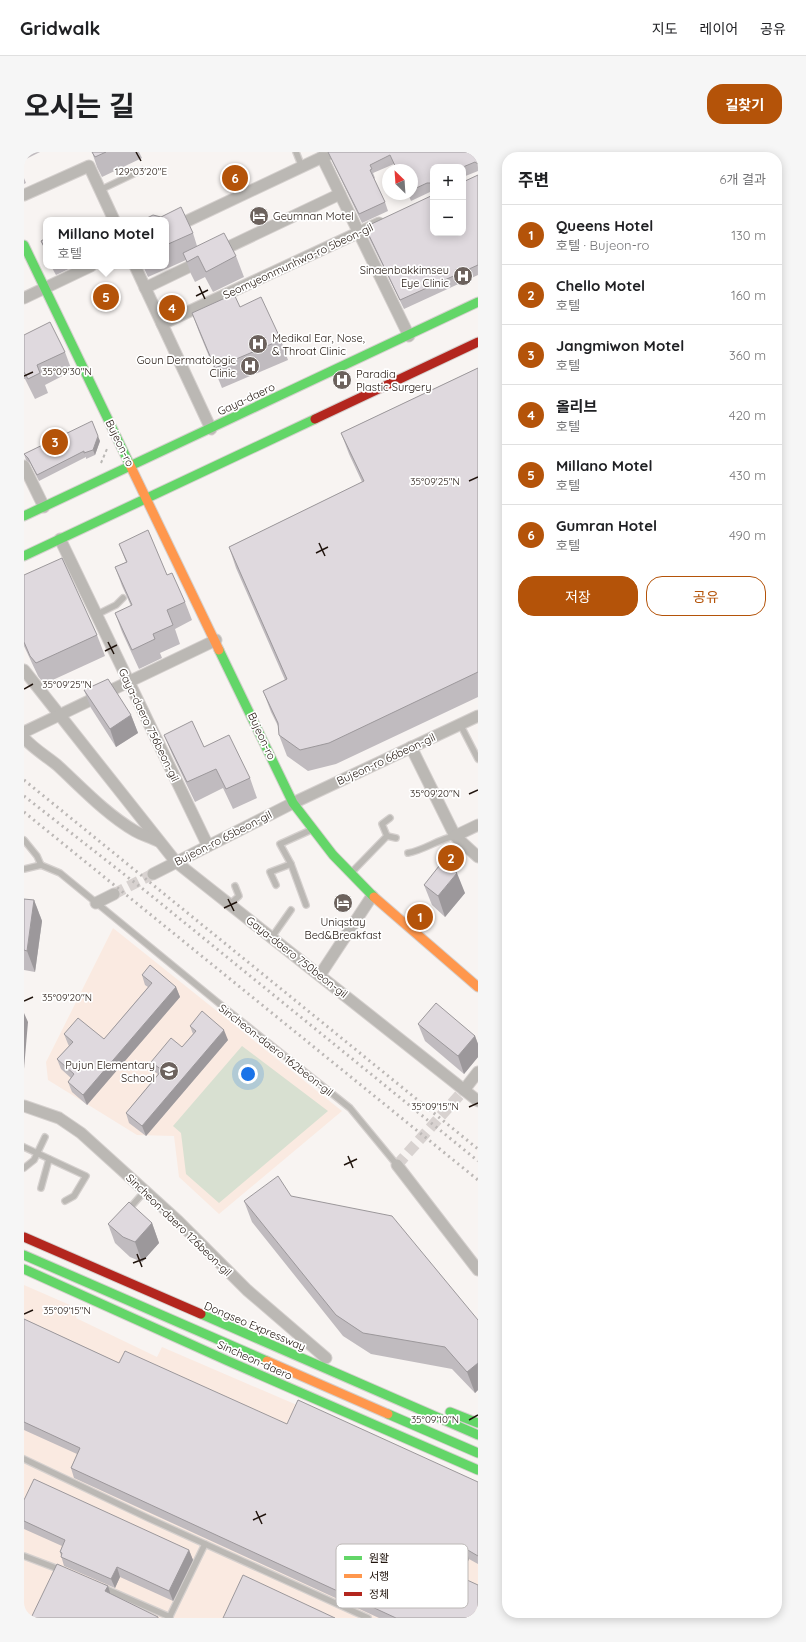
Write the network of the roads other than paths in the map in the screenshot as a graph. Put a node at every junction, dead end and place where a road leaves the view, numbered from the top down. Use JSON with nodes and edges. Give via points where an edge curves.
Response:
{"nodes":[{"id":1,"x":296,"y":152,"type":"edge"},
{"id":2,"x":333,"y":152,"type":"edge"},
{"id":3,"x":322,"y":157,"type":"junction"},
{"id":4,"x":302,"y":166,"type":"junction"},
{"id":5,"x":142,"y":170,"type":"dead end"},
{"id":6,"x":100,"y":190,"type":"junction"},
{"id":7,"x":340,"y":194,"type":"junction"},
{"id":8,"x":24,"y":195,"type":"edge"},
{"id":9,"x":113,"y":217,"type":"edge"},
{"id":10,"x":392,"y":217,"type":"edge"},
{"id":11,"x":169,"y":230,"type":"edge"},
{"id":12,"x":358,"y":233,"type":"junction"},
{"id":13,"x":24,"y":245,"type":"edge"},
{"id":14,"x":85,"y":269,"type":"edge"},
{"id":15,"x":136,"y":269,"type":"edge"},
{"id":16,"x":45,"y":288,"type":"junction"},
{"id":17,"x":145,"y":288,"type":"junction"},
{"id":18,"x":24,"y":298,"type":"edge"},
{"id":19,"x":478,"y":302,"type":"edge"},
{"id":20,"x":162,"y":324,"type":"junction"},
{"id":21,"x":409,"y":336,"type":"junction"},
{"id":22,"x":478,"y":342,"type":"edge"},
{"id":23,"x":211,"y":429,"type":"junction"},
{"id":24,"x":24,"y":466,"type":"edge"},
{"id":25,"x":131,"y":466,"type":"junction"},
{"id":26,"x":148,"y":499,"type":"junction"},
{"id":27,"x":44,"y":507,"type":"junction"},
{"id":28,"x":24,"y":516,"type":"edge"},
{"id":29,"x":60,"y":539,"type":"junction"},
{"id":30,"x":24,"y":556,"type":"edge"},
{"id":31,"x":123,"y":598,"type":"edge"},
{"id":32,"x":96,"y":615,"type":"junction"},
{"id":33,"x":216,"y":640,"type":"junction"},
{"id":34,"x":24,"y":670,"type":"edge"},
{"id":35,"x":128,"y":681,"type":"junction"},
{"id":36,"x":59,"y":714,"type":"junction"},
{"id":37,"x":478,"y":716,"type":"edge"},
{"id":38,"x":460,"y":724,"type":"junction"},
{"id":39,"x":24,"y":732,"type":"edge"},
{"id":40,"x":24,"y":738,"type":"edge"},
{"id":41,"x":411,"y":747,"type":"junction"},
{"id":42,"x":478,"y":759,"type":"edge"},
{"id":43,"x":293,"y":802,"type":"junction"},
{"id":44,"x":390,"y":818,"type":"dead end"},
{"id":45,"x":478,"y":825,"type":"edge"},
{"id":46,"x":311,"y":830,"type":"junction"},
{"id":47,"x":387,"y":836,"type":"junction"},
{"id":48,"x":455,"y":836,"type":"junction"},
{"id":49,"x":396,"y":838,"type":"dead end"},
{"id":50,"x":24,"y":840,"type":"edge"},
{"id":51,"x":159,"y":841,"type":"junction"},
{"id":52,"x":208,"y":846,"type":"junction"},
{"id":53,"x":408,"y":853,"type":"dead end"},
{"id":54,"x":478,"y":857,"type":"edge"},
{"id":55,"x":176,"y":862,"type":"junction"},
{"id":56,"x":291,"y":864,"type":"junction"},
{"id":57,"x":41,"y":865,"type":"junction"},
{"id":58,"x":24,"y":869,"type":"edge"},
{"id":59,"x":153,"y":874,"type":"tunnel mouth"},
{"id":60,"x":350,"y":874,"type":"junction"},
{"id":61,"x":276,"y":885,"type":"dead end"},
{"id":62,"x":235,"y":886,"type":"dead end"},
{"id":63,"x":114,"y":894,"type":"tunnel mouth"},
{"id":64,"x":372,"y":896,"type":"junction"},
{"id":65,"x":96,"y":903,"type":"junction"},
{"id":66,"x":230,"y":904,"type":"junction"},
{"id":67,"x":306,"y":905,"type":"dead end"},
{"id":68,"x":291,"y":910,"type":"dead end"},
{"id":69,"x":272,"y":937,"type":"junction"},
{"id":70,"x":320,"y":975,"type":"junction"},
{"id":71,"x":478,"y":987,"type":"edge"},
{"id":72,"x":478,"y":1072,"type":"edge"},
{"id":73,"x":464,"y":1090,"type":"junction"},
{"id":74,"x":478,"y":1101,"type":"edge"},
{"id":75,"x":24,"y":1106,"type":"edge"},
{"id":76,"x":45,"y":1137,"type":"dead end"},
{"id":77,"x":24,"y":1147,"type":"edge"},
{"id":78,"x":37,"y":1153,"type":"junction"},
{"id":79,"x":49,"y":1159,"type":"junction"},
{"id":80,"x":397,"y":1165,"type":"joint"},
{"id":81,"x":24,"y":1168,"type":"edge"},
{"id":82,"x":41,"y":1188,"type":"dead end"},
{"id":83,"x":145,"y":1191,"type":"junction"},
{"id":84,"x":65,"y":1201,"type":"dead end"},
{"id":85,"x":124,"y":1214,"type":"edge"},
{"id":86,"x":24,"y":1227,"type":"edge"},
{"id":87,"x":24,"y":1237,"type":"edge"},
{"id":88,"x":24,"y":1255,"type":"edge"},
{"id":89,"x":24,"y":1269,"type":"edge"},
{"id":90,"x":478,"y":1270,"type":"edge"},
{"id":91,"x":326,"y":1358,"type":"junction"},
{"id":92,"x":360,"y":1373,"type":"dead end"},
{"id":93,"x":443,"y":1408,"type":"dead end"},
{"id":94,"x":478,"y":1424,"type":"edge"},
{"id":95,"x":478,"y":1435,"type":"edge"},
{"id":96,"x":478,"y":1453,"type":"edge"},
{"id":97,"x":24,"y":1459,"type":"edge"},
{"id":98,"x":478,"y":1470,"type":"edge"},
{"id":99,"x":205,"y":1544,"type":"junction"},
{"id":100,"x":24,"y":1556,"type":"edge"},
{"id":101,"x":65,"y":1571,"type":"edge"},
{"id":102,"x":94,"y":1584,"type":"edge"},
{"id":103,"x":336,"y":1603,"type":"edge"},
{"id":104,"x":346,"y":1608,"type":"edge"},
{"id":105,"x":169,"y":1617,"type":"edge"},
{"id":106,"x":368,"y":1618,"type":"edge"}],
"edges":[{"from":1,"to":4,"type":"lane"},
{"from":2,"to":3,"type":"street"},
{"from":3,"to":4,"type":"street"},
{"from":3,"to":7,"type":"street"},
{"from":4,"to":11,"type":"street"},
{"from":5,"to":6,"type":"lane"},
{"from":6,"to":8,"type":"street","via":[[92,164]]},
{"from":6,"to":9,"type":"street"},
{"from":7,"to":12,"type":"street"},
{"from":7,"to":17,"type":"street"},
{"from":10,"to":12,"type":"street","name":"Seomyeonmunhwa-ro 5beon-gil"},
{"from":12,"to":20,"type":"street","name":"Seomyeonmunhwa-ro 5beon-gil"},
{"from":12,"to":21,"type":"street"},
{"from":13,"to":16,"type":"main road","name":"Bujeon-ro"},
{"from":14,"to":16,"type":"street"},
{"from":15,"to":17,"type":"street"},
{"from":16,"to":18,"type":"street"},
{"from":16,"to":25,"type":"main road","name":"Bujeon-ro"},
{"from":17,"to":20,"type":"street"},
{"from":19,"to":21,"type":"main road","name":"Gaya-daero"},
{"from":20,"to":23,"type":"street"},
{"from":21,"to":23,"type":"main road","name":"Gaya-daero"},
{"from":22,"to":26,"type":"main road"},
{"from":23,"to":25,"type":"main road","name":"Gaya-daero"},
{"from":24,"to":27,"type":"street"},
{"from":25,"to":26,"type":"main road","name":"Bujeon-ro"},
{"from":25,"to":27,"type":"main road","name":"Gaya-daero"},
{"from":26,"to":29,"type":"main road"},
{"from":26,"to":33,"type":"main road","name":"Bujeon-ro"},
{"from":27,"to":28,"type":"main road","name":"Gaya-daero"},
{"from":29,"to":30,"type":"main road"},
{"from":29,"to":32,"type":"street","name":"Gaya-daero 756beon-gil"},
{"from":31,"to":32,"type":"lane","via":[[116,605]]},
{"from":32,"to":35,"type":"street","name":"Gaya-daero 756beon-gil"},
{"from":33,"to":35,"type":"street"},
{"from":33,"to":43,"type":"main road","name":"Bujeon-ro"},
{"from":34,"to":36,"type":"street","name":"Gaya-daero 750beon-gil"},
{"from":35,"to":36,"type":"street"},
{"from":35,"to":52,"type":"street","name":"Gaya-daero 756beon-gil"},
{"from":36,"to":39,"type":"street"},
{"from":36,"to":51,"type":"street","name":"Gaya-daero 750beon-gil"},
{"from":37,"to":38,"type":"street","name":"Bujeon-ro 66beon-gil"},
{"from":38,"to":41,"type":"street","name":"Bujeon-ro 66beon-gil"},
{"from":38,"to":42,"type":"lane"},
{"from":40,"to":51,"type":"street","via":[[135,831]]},
{"from":41,"to":43,"type":"street","name":"Bujeon-ro 66beon-gil"},
{"from":41,"to":48,"type":"street"},
{"from":43,"to":46,"type":"main road","name":"Bujeon-ro"},
{"from":43,"to":52,"type":"street","name":"Bujeon-ro 65beon-gil"},
{"from":44,"to":47,"type":"lane","via":[[382,824]]},
{"from":45,"to":48,"type":"street"},
{"from":46,"to":56,"type":"lane","via":[[280,844]]},
{"from":46,"to":60,"type":"main road","name":"Bujeon-ro"},
{"from":47,"to":49,"type":"lane"},
{"from":47,"to":60,"type":"lane"},
{"from":48,"to":53,"type":"lane","via":[[443,838]]},
{"from":48,"to":54,"type":"street"},
{"from":50,"to":57,"type":"lane"},
{"from":51,"to":55,"type":"street","name":"Gaya-daero 750beon-gil"},
{"from":52,"to":55,"type":"street","name":"Bujeon-ro 65beon-gil"},
{"from":55,"to":59,"type":"street","name":"Bujeon-ro 65beon-gil"},
{"from":55,"to":66,"type":"street","name":"Gaya-daero 750beon-gil"},
{"from":56,"to":61,"type":"lane","via":[[270,872]]},
{"from":56,"to":67,"type":"lane"},
{"from":57,"to":58,"type":"lane"},
{"from":57,"to":65,"type":"lane","name":"Sincheon-daero 162beon-gil","via":[[60,873]]},
{"from":60,"to":64,"type":"main road","name":"Bujeon-ro"},
{"from":62,"to":66,"type":"lane","via":[[239,896]]},
{"from":63,"to":65,"type":"street"},
{"from":64,"to":70,"type":"street"},
{"from":64,"to":71,"type":"main road","name":"Bujeon-ro"},
{"from":65,"to":80,"type":"lane","name":"Sincheon-daero 162beon-gil","via":[[350,1108]]},
{"from":66,"to":69,"type":"street","name":"Gaya-daero 750beon-gil"},
{"from":68,"to":69,"type":"lane"},
{"from":69,"to":70,"type":"street","name":"Gaya-daero 750beon-gil"},
{"from":70,"to":73,"type":"street","name":"Gaya-daero 750beon-gil"},
{"from":72,"to":73,"type":"street"},
{"from":73,"to":74,"type":"street","name":"Gaya-daero 750beon-gil"},
{"from":75,"to":83,"type":"street","name":"Sincheon-daero 126beon-gil","via":[[59,1118],[81,1133]]},
{"from":76,"to":78,"type":"lane"},
{"from":77,"to":78,"type":"lane"},
{"from":78,"to":79,"type":"lane"},
{"from":78,"to":81,"type":"lane","via":[[34,1160]]},
{"from":79,"to":82,"type":"lane"},
{"from":79,"to":84,"type":"lane","via":[[86,1176],[74,1196]]},
{"from":80,"to":90,"type":"street","name":"Sincheon-daero 162beon-gil"},
{"from":83,"to":85,"type":"lane"},
{"from":83,"to":91,"type":"street","name":"Sincheon-daero 126beon-gil","via":[[248,1290]]},
{"from":86,"to":91,"type":"main road"},
{"from":87,"to":95,"type":"main road","name":"Dongseo Expressway"},
{"from":88,"to":96,"type":"main road"},
{"from":89,"to":98,"type":"main road","name":"Sincheon-daero"},
{"from":91,"to":92,"type":"main road"},
{"from":93,"to":94,"type":"main road"},
{"from":97,"to":99,"type":"lane"},
{"from":99,"to":103,"type":"lane"},
{"from":99,"to":105,"type":"lane"},
{"from":100,"to":101,"type":"lane"},
{"from":102,"to":105,"type":"lane"},
{"from":104,"to":106,"type":"lane"}]}
